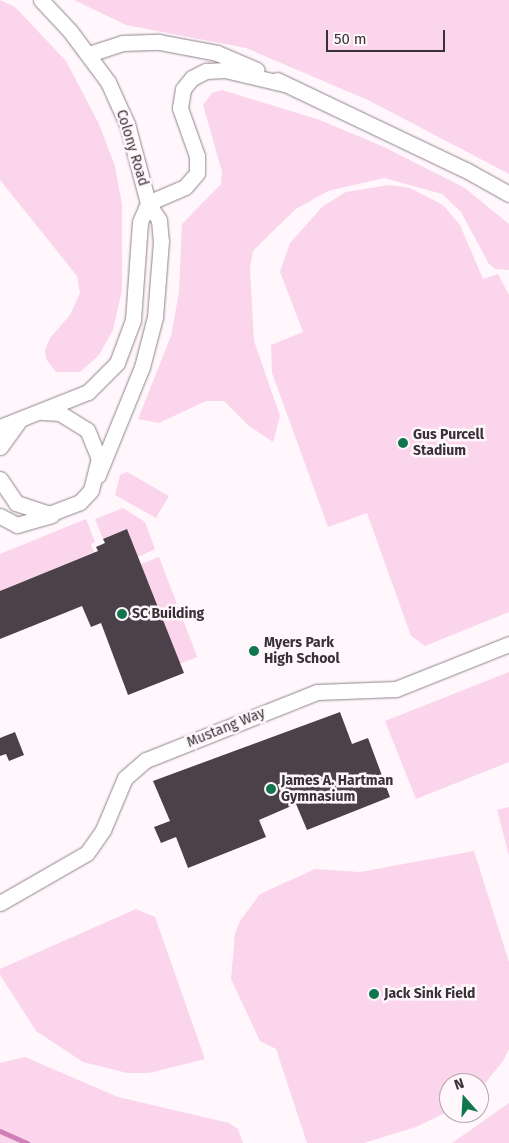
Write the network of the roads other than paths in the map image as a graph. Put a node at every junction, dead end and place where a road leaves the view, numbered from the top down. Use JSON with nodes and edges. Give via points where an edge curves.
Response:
{"nodes":[{"id":1,"x":41,"y":0,"type":"edge"},
{"id":2,"x":89,"y":54,"type":"junction"},
{"id":3,"x":284,"y":84,"type":"junction"},
{"id":4,"x":509,"y":194,"type":"edge"},
{"id":5,"x":148,"y":203,"type":"junction"},
{"id":6,"x":28,"y":416,"type":"junction"},
{"id":7,"x":0,"y":427,"type":"edge"},
{"id":8,"x":0,"y":447,"type":"edge"},
{"id":9,"x":98,"y":476,"type":"junction"},
{"id":10,"x":0,"y":479,"type":"edge"},
{"id":11,"x":66,"y":510,"type":"junction"},
{"id":12,"x":0,"y":516,"type":"edge"},
{"id":13,"x":509,"y":644,"type":"edge"},
{"id":14,"x":0,"y":902,"type":"edge"}],
"edges":[{"from":1,"to":2,"type":"street","name":"Colony Road"},
{"from":2,"to":3,"type":"street","name":"Colony Road","via":[[136,41],[182,46],[217,53]]},
{"from":2,"to":5,"type":"street","name":"Colony Road","via":[[127,124]]},
{"from":3,"to":4,"type":"street","name":"Colony Road","via":[[466,170]]},
{"from":3,"to":5,"type":"street","name":"Colony Road","via":[[225,70],[206,71],[192,78],[183,89],[180,108],[197,156],[196,173],[185,187]]},
{"from":5,"to":6,"type":"street","via":[[140,222],[133,320],[123,355],[109,375],[88,392]]},
{"from":5,"to":9,"type":"street","via":[[159,220],[161,242],[155,318],[142,367]]},
{"from":6,"to":7,"type":"street"},
{"from":6,"to":8,"type":"street","via":[[13,425]]},
{"from":6,"to":9,"type":"street","via":[[60,413],[87,430],[99,459]]},
{"from":9,"to":11,"type":"street","via":[[80,502]]},
{"from":10,"to":11,"type":"street","via":[[16,503],[31,511],[49,514]]},
{"from":11,"to":12,"type":"street","via":[[22,525]]},
{"from":13,"to":14,"type":"street","name":"Mustang Way","via":[[396,689],[317,692],[146,760],[125,778],[103,830],[88,853]]}]}
